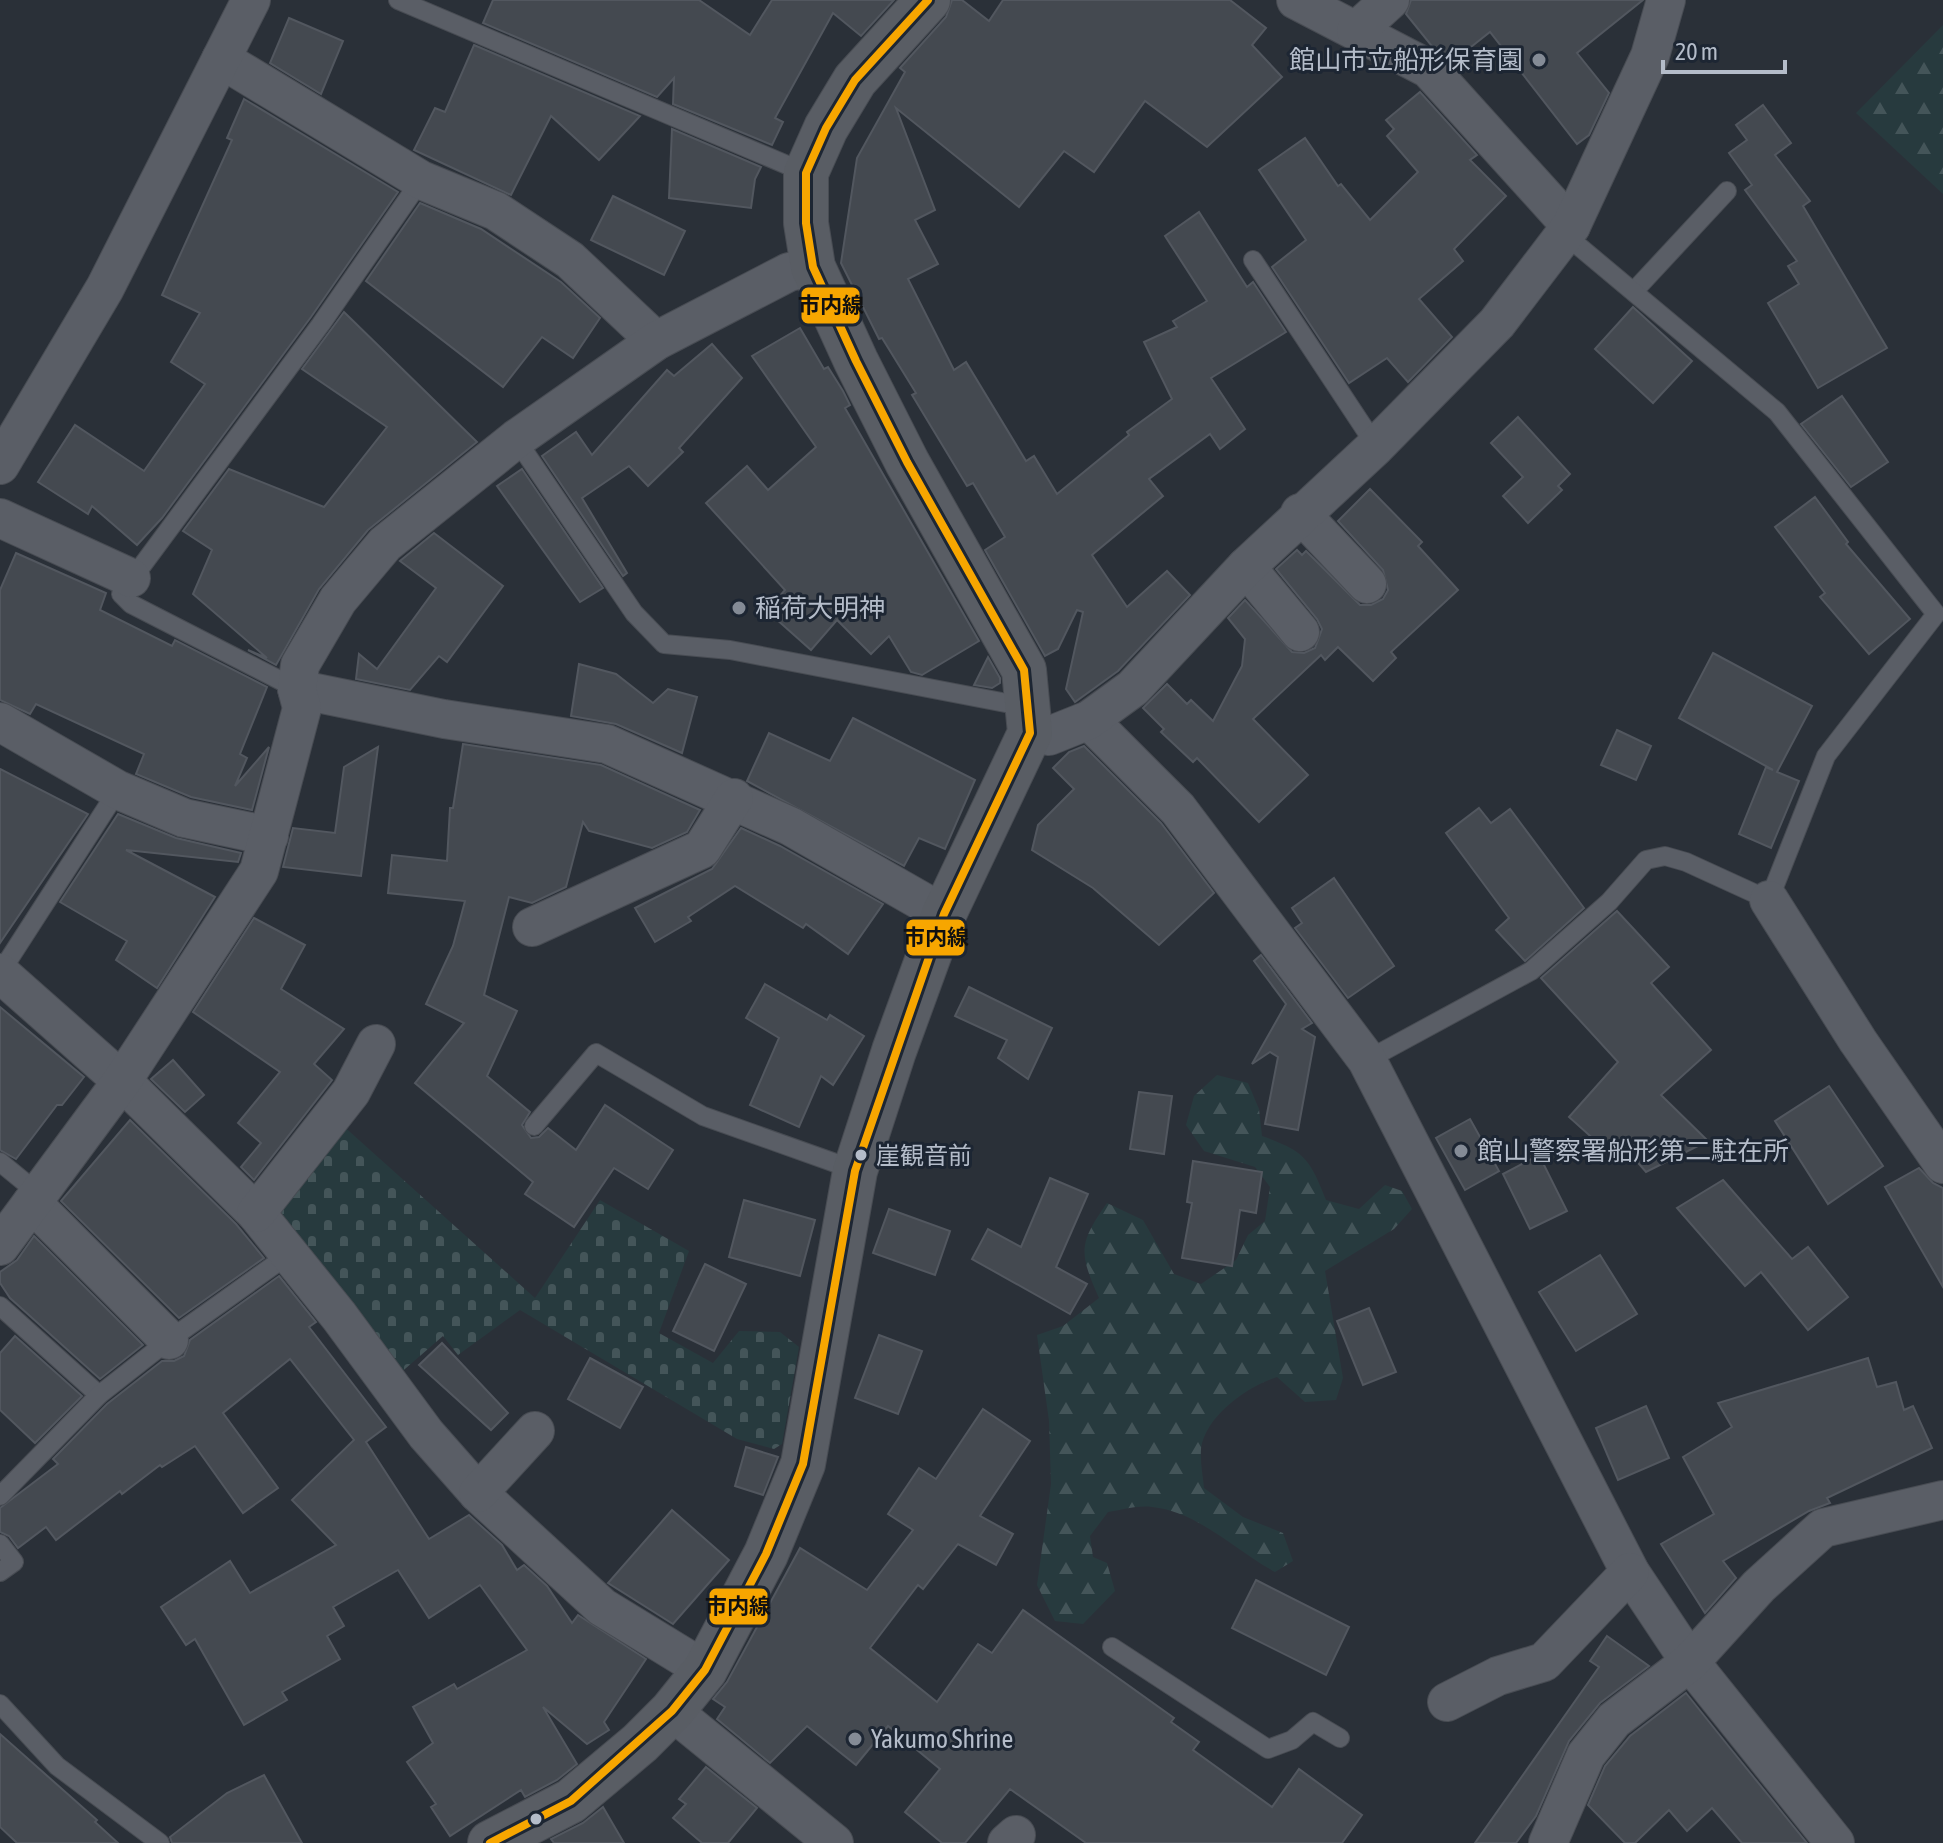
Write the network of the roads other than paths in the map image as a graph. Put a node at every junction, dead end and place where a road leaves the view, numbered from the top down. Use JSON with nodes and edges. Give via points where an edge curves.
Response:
{"nodes":[{"id":1,"x":251,"y":0,"type":"edge"},
{"id":2,"x":398,"y":0,"type":"edge"},
{"id":3,"x":1296,"y":0,"type":"edge"},
{"id":4,"x":1390,"y":0,"type":"edge"},
{"id":5,"x":1666,"y":0,"type":"edge"},
{"id":6,"x":925,"y":1,"type":"edge"},
{"id":7,"x":1356,"y":31,"type":"junction"},
{"id":8,"x":221,"y":59,"type":"junction"},
{"id":9,"x":806,"y":173,"type":"junction"},
{"id":10,"x":421,"y":180,"type":"junction"},
{"id":11,"x":1727,"y":191,"type":"dead end"},
{"id":12,"x":1567,"y":230,"type":"junction"},
{"id":13,"x":1253,"y":260,"type":"dead end"},
{"id":14,"x":813,"y":267,"type":"junction"},
{"id":15,"x":1635,"y":290,"type":"junction"},
{"id":16,"x":656,"y":341,"type":"junction"},
{"id":17,"x":516,"y":439,"type":"junction"},
{"id":18,"x":1376,"y":446,"type":"junction"},
{"id":19,"x":0,"y":465,"type":"edge"},
{"id":20,"x":1300,"y":513,"type":"junction"},
{"id":21,"x":0,"y":518,"type":"edge"},
{"id":22,"x":1246,"y":567,"type":"junction"},
{"id":23,"x":131,"y":578,"type":"junction"},
{"id":24,"x":1367,"y":584,"type":"dead end"},
{"id":25,"x":1300,"y":632,"type":"dead end"},
{"id":26,"x":297,"y":689,"type":"junction"},
{"id":27,"x":1030,"y":720,"type":"junction"},
{"id":28,"x":1089,"y":720,"type":"junction"},
{"id":29,"x":0,"y":722,"type":"edge"},
{"id":30,"x":118,"y":790,"type":"junction"},
{"id":31,"x":734,"y":798,"type":"junction"},
{"id":32,"x":269,"y":836,"type":"junction"},
{"id":33,"x":1769,"y":900,"type":"junction"},
{"id":34,"x":944,"y":914,"type":"junction"},
{"id":35,"x":532,"y":927,"type":"dead end"},
{"id":36,"x":0,"y":973,"type":"edge"},
{"id":37,"x":376,"y":1044,"type":"dead end"},
{"id":38,"x":1367,"y":1060,"type":"junction"},
{"id":39,"x":122,"y":1081,"type":"junction"},
{"id":40,"x":534,"y":1126,"type":"dead end"},
{"id":41,"x":0,"y":1162,"type":"edge"},
{"id":42,"x":1943,"y":1164,"type":"edge"},
{"id":43,"x":855,"y":1171,"type":"junction"},
{"id":44,"x":35,"y":1198,"type":"junction"},
{"id":45,"x":256,"y":1213,"type":"junction"},
{"id":46,"x":0,"y":1246,"type":"edge"},
{"id":47,"x":288,"y":1255,"type":"junction"},
{"id":48,"x":0,"y":1306,"type":"edge"},
{"id":49,"x":169,"y":1340,"type":"junction"},
{"id":50,"x":99,"y":1395,"type":"junction"},
{"id":51,"x":535,"y":1431,"type":"dead end"},
{"id":52,"x":478,"y":1493,"type":"junction"},
{"id":53,"x":0,"y":1496,"type":"edge"},
{"id":54,"x":1943,"y":1500,"type":"edge"},
{"id":55,"x":0,"y":1544,"type":"edge"},
{"id":56,"x":0,"y":1572,"type":"edge"},
{"id":57,"x":1630,"y":1572,"type":"junction"},
{"id":58,"x":1112,"y":1647,"type":"dead end"},
{"id":59,"x":1690,"y":1662,"type":"junction"},
{"id":60,"x":705,"y":1670,"type":"junction"},
{"id":61,"x":1447,"y":1702,"type":"dead end"},
{"id":62,"x":0,"y":1704,"type":"edge"},
{"id":63,"x":672,"y":1711,"type":"junction"},
{"id":64,"x":1340,"y":1738,"type":"dead end"},
{"id":65,"x":160,"y":1843,"type":"edge"},
{"id":66,"x":490,"y":1843,"type":"edge"},
{"id":67,"x":834,"y":1843,"type":"edge"},
{"id":68,"x":1548,"y":1843,"type":"edge"},
{"id":69,"x":1835,"y":1843,"type":"edge"}],
"edges":[{"from":1,"to":8,"type":"street"},
{"from":2,"to":9,"type":"lane"},
{"from":3,"to":7,"type":"street"},
{"from":4,"to":7,"type":"street"},
{"from":5,"to":12,"type":"street","via":[[1650,56]]},
{"from":6,"to":9,"type":"main road","via":[[855,80]]},
{"from":7,"to":12,"type":"street","via":[[1429,69]]},
{"from":8,"to":10,"type":"street"},
{"from":8,"to":19,"type":"street","via":[[105,288]]},
{"from":9,"to":14,"type":"main road"},
{"from":10,"to":16,"type":"street","via":[[496,211],[570,260]]},
{"from":10,"to":23,"type":"lane"},
{"from":11,"to":15,"type":"lane"},
{"from":12,"to":15,"type":"lane"},
{"from":12,"to":18,"type":"street","via":[[1497,323]]},
{"from":13,"to":18,"type":"lane"},
{"from":14,"to":16,"type":"street","via":[[789,272]]},
{"from":14,"to":27,"type":"main road","via":[[907,462],[1024,670]]},
{"from":15,"to":33,"type":"lane","via":[[1777,412],[1936,614],[1826,756]]},
{"from":16,"to":17,"type":"street"},
{"from":17,"to":26,"type":"street","via":[[385,544],[338,600],[300,665]]},
{"from":17,"to":27,"type":"lane","via":[[634,613],[664,644],[730,650]]},
{"from":18,"to":20,"type":"street"},
{"from":20,"to":22,"type":"street"},
{"from":20,"to":24,"type":"street"},
{"from":21,"to":23,"type":"street"},
{"from":22,"to":25,"type":"street"},
{"from":22,"to":28,"type":"street","via":[[1133,688]]},
{"from":23,"to":26,"type":"lane","via":[[121,594],[131,604]]},
{"from":26,"to":31,"type":"street","via":[[607,744]]},
{"from":26,"to":32,"type":"street","via":[[302,708]]},
{"from":27,"to":28,"type":"street","via":[[1049,736]]},
{"from":27,"to":34,"type":"main road"},
{"from":28,"to":38,"type":"street","via":[[1178,809]]},
{"from":29,"to":30,"type":"street"},
{"from":30,"to":32,"type":"street","via":[[184,818]]},
{"from":30,"to":36,"type":"lane"},
{"from":31,"to":34,"type":"street"},
{"from":31,"to":35,"type":"street","via":[[702,849]]},
{"from":32,"to":39,"type":"street","via":[[259,871]]},
{"from":33,"to":38,"type":"lane","via":[[1686,862],[1665,856],[1646,860],[1609,902],[1531,971]]},
{"from":33,"to":42,"type":"street"},
{"from":34,"to":43,"type":"main road"},
{"from":36,"to":39,"type":"street"},
{"from":37,"to":45,"type":"street","via":[[351,1092]]},
{"from":38,"to":57,"type":"street"},
{"from":39,"to":44,"type":"street"},
{"from":39,"to":45,"type":"street"},
{"from":40,"to":43,"type":"lane","via":[[596,1053],[703,1116]]},
{"from":41,"to":44,"type":"lane"},
{"from":43,"to":60,"type":"main road","via":[[803,1464],[766,1554]]},
{"from":44,"to":46,"type":"street"},
{"from":44,"to":49,"type":"street"},
{"from":45,"to":47,"type":"street"},
{"from":47,"to":49,"type":"lane"},
{"from":47,"to":52,"type":"street"},
{"from":48,"to":50,"type":"lane"},
{"from":49,"to":50,"type":"lane"},
{"from":50,"to":53,"type":"lane"},
{"from":51,"to":52,"type":"street"},
{"from":52,"to":60,"type":"street","via":[[602,1607]]},
{"from":54,"to":59,"type":"street","via":[[1823,1528],[1759,1586]]},
{"from":55,"to":56,"type":"lane","via":[[14,1562]]},
{"from":57,"to":59,"type":"street"},
{"from":57,"to":61,"type":"street","via":[[1544,1662],[1498,1676]]},
{"from":58,"to":64,"type":"lane","via":[[1268,1749],[1292,1740],[1313,1722]]},
{"from":59,"to":68,"type":"street","via":[[1614,1720],[1586,1755]]},
{"from":59,"to":69,"type":"street"},
{"from":60,"to":63,"type":"main road"},
{"from":62,"to":65,"type":"lane","via":[[57,1766]]},
{"from":63,"to":66,"type":"main road","via":[[571,1801]]},
{"from":63,"to":67,"type":"street"}]}
